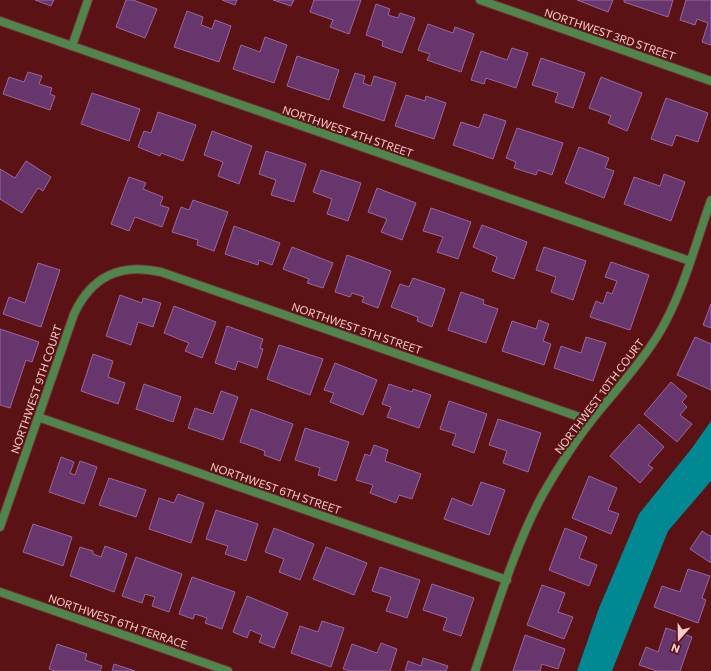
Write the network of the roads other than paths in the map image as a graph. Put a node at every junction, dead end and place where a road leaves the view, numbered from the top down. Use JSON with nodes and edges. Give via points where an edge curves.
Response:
{"nodes":[{"id":1,"x":88,"y":0,"type":"edge"},
{"id":2,"x":480,"y":0,"type":"edge"},
{"id":3,"x":0,"y":21,"type":"edge"},
{"id":4,"x":72,"y":46,"type":"junction"},
{"id":5,"x":711,"y":81,"type":"edge"},
{"id":6,"x":711,"y":200,"type":"edge"},
{"id":7,"x":690,"y":261,"type":"junction"},
{"id":8,"x":114,"y":273,"type":"joint"},
{"id":9,"x":38,"y":417,"type":"junction"},
{"id":10,"x":591,"y":421,"type":"junction"},
{"id":11,"x":0,"y":527,"type":"edge"},
{"id":12,"x":507,"y":580,"type":"junction"},
{"id":13,"x":0,"y":592,"type":"edge"},
{"id":14,"x":228,"y":671,"type":"edge"},
{"id":15,"x":475,"y":671,"type":"edge"}],
"edges":[{"from":1,"to":4,"type":"street"},
{"from":2,"to":5,"type":"street","name":"NORTHWEST 3RD STREET"},
{"from":3,"to":4,"type":"street","name":"NORTHWEST 4TH STREET"},
{"from":4,"to":7,"type":"street","name":"NORTHWEST 4TH STREET"},
{"from":6,"to":7,"type":"street","name":"NORTHWEST 10TH COURT"},
{"from":7,"to":10,"type":"street","name":"NORTHWEST 10TH COURT","via":[[658,334],[640,362]]},
{"from":8,"to":9,"type":"street","name":"NORTHWEST 9TH COURT","via":[[90,288],[80,300]]},
{"from":8,"to":10,"type":"street","name":"NORTHWEST 5TH STREET","via":[[131,268],[161,272]]},
{"from":9,"to":11,"type":"street","name":"NORTHWEST 9TH COURT"},
{"from":9,"to":12,"type":"street","name":"NORTHWEST 6TH STREET"},
{"from":10,"to":12,"type":"street","name":"NORTHWEST 10TH COURT","via":[[567,454],[543,495],[523,537]]},
{"from":12,"to":15,"type":"street","name":"NORTHWEST 10TH COURT"},
{"from":13,"to":14,"type":"street","name":"NORTHWEST 6TH TERRACE"}]}
